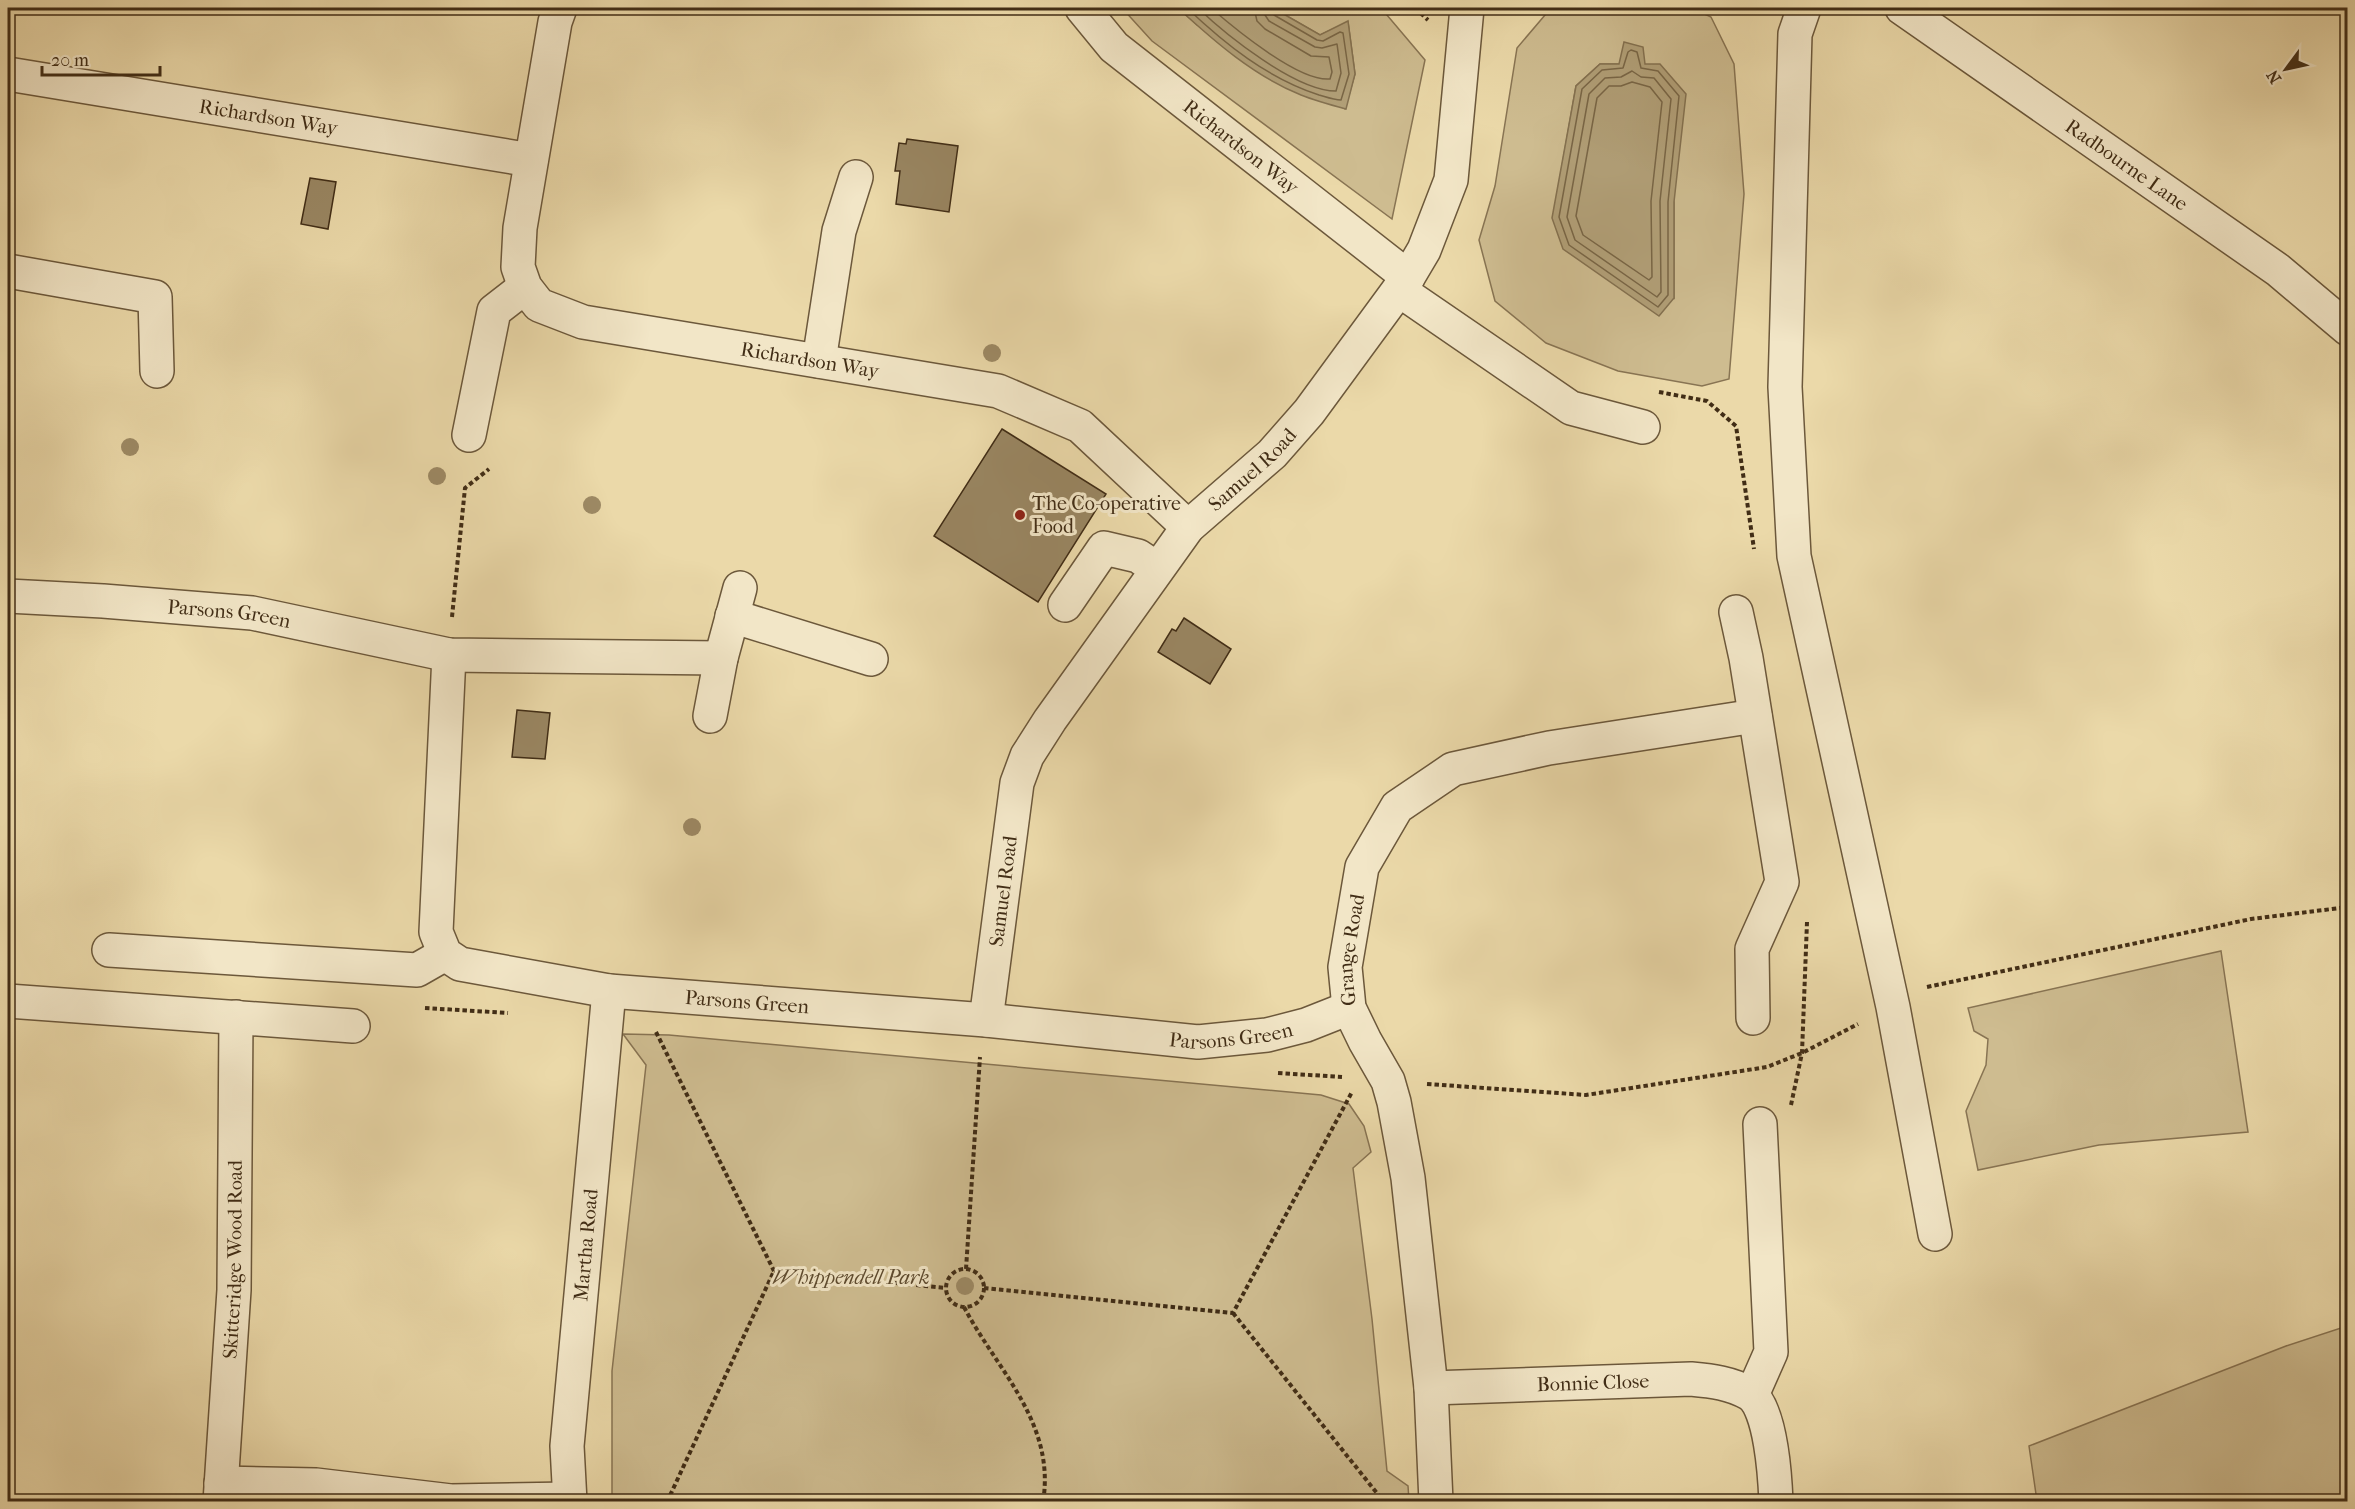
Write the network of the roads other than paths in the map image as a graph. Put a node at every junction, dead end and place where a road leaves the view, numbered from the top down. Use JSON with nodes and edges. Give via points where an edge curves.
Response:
{"nodes":[{"id":1,"x":560,"y":8,"type":"edge"},
{"id":2,"x":1082,"y":8,"type":"edge"},
{"id":3,"x":1467,"y":8,"type":"edge"},
{"id":4,"x":1804,"y":8,"type":"edge"},
{"id":5,"x":1902,"y":8,"type":"edge"},
{"id":6,"x":8,"y":74,"type":"edge"},
{"id":7,"x":531,"y":160,"type":"junction"},
{"id":8,"x":856,"y":177,"type":"dead end"},
{"id":9,"x":8,"y":271,"type":"edge"},
{"id":10,"x":1403,"y":284,"type":"junction"},
{"id":11,"x":525,"y":287,"type":"junction"},
{"id":12,"x":2348,"y":329,"type":"edge"},
{"id":13,"x":819,"y":361,"type":"junction"},
{"id":14,"x":156,"y":371,"type":"dead end"},
{"id":15,"x":1643,"y":427,"type":"dead end"},
{"id":16,"x":469,"y":435,"type":"dead end"},
{"id":17,"x":1188,"y":527,"type":"junction"},
{"id":18,"x":1156,"y":568,"type":"junction"},
{"id":19,"x":8,"y":596,"type":"edge"},
{"id":20,"x":1065,"y":605,"type":"dead end"},
{"id":21,"x":1736,"y":612,"type":"dead end"},
{"id":22,"x":449,"y":655,"type":"junction"},
{"id":23,"x":721,"y":658,"type":"junction"},
{"id":24,"x":871,"y":659,"type":"dead end"},
{"id":25,"x":710,"y":716,"type":"dead end"},
{"id":26,"x":1755,"y":716,"type":"junction"},
{"id":27,"x":110,"y":950,"type":"dead end"},
{"id":28,"x":446,"y":954,"type":"junction"},
{"id":29,"x":609,"y":991,"type":"junction"},
{"id":30,"x":8,"y":1001,"type":"edge"},
{"id":31,"x":1349,"y":1008,"type":"junction"},
{"id":32,"x":236,"y":1017,"type":"junction"},
{"id":33,"x":1753,"y":1018,"type":"dead end"},
{"id":34,"x":986,"y":1020,"type":"junction"},
{"id":35,"x":353,"y":1026,"type":"dead end"},
{"id":36,"x":1761,"y":1125,"type":"dead end"},
{"id":37,"x":1935,"y":1234,"type":"dead end"},
{"id":38,"x":1431,"y":1388,"type":"junction"},
{"id":39,"x":1752,"y":1395,"type":"junction"},
{"id":40,"x":221,"y":1492,"type":"edge"},
{"id":41,"x":569,"y":1500,"type":"edge"},
{"id":42,"x":1436,"y":1502,"type":"edge"},
{"id":43,"x":1776,"y":1502,"type":"edge"}],
"edges":[{"from":1,"to":7,"type":"street"},
{"from":2,"to":10,"type":"street","name":"Richardson Way","via":[[1114,47]]},
{"from":3,"to":10,"type":"street","name":"Samuel Road","via":[[1451,180],[1424,250]]},
{"from":4,"to":37,"type":"street","via":[[1795,34],[1785,387],[1794,556],[1893,1007]]},
{"from":5,"to":12,"type":"street","name":"Radbourne Lane","via":[[2278,270]]},
{"from":6,"to":7,"type":"street","name":"Richardson Way"},
{"from":7,"to":11,"type":"street","via":[[518,267]]},
{"from":8,"to":13,"type":"street","via":[[839,231]]},
{"from":9,"to":14,"type":"street","via":[[155,297]]},
{"from":10,"to":15,"type":"street","name":"Richardson Way","via":[[1571,408]]},
{"from":10,"to":17,"type":"street","name":"Samuel Road","via":[[1309,412],[1272,454]]},
{"from":11,"to":13,"type":"street","name":"Richardson Way","via":[[539,304],[583,322]]},
{"from":11,"to":16,"type":"street","via":[[494,311]]},
{"from":13,"to":17,"type":"street","name":"Richardson Way","via":[[998,391],[1080,426]]},
{"from":17,"to":18,"type":"street","name":"Samuel Road"},
{"from":18,"to":20,"type":"street","via":[[1138,556],[1104,548]]},
{"from":18,"to":34,"type":"street","name":"Samuel Road","via":[[1027,756],[1017,783]]},
{"from":19,"to":22,"type":"street","name":"Parsons Green","via":[[252,613]]},
{"from":21,"to":26,"type":"street"},
{"from":22,"to":23,"type":"street","name":"Parsons Green"},
{"from":22,"to":28,"type":"street","via":[[436,932]]},
{"from":23,"to":24,"type":"street","via":[[736,602]]},
{"from":23,"to":25,"type":"street"},
{"from":26,"to":31,"type":"street","name":"Grange Road","via":[[1549,748],[1453,769],[1397,807],[1362,867],[1345,967]]},
{"from":26,"to":33,"type":"street","via":[[1782,882],[1752,949]]},
{"from":27,"to":28,"type":"street","via":[[417,970]]},
{"from":28,"to":29,"type":"street","name":"Parsons Green","via":[[460,964]]},
{"from":29,"to":34,"type":"street","name":"Parsons Green"},
{"from":29,"to":41,"type":"street","name":"Martha Road","via":[[567,1446]]},
{"from":30,"to":32,"type":"street"},
{"from":31,"to":34,"type":"street","name":"Parsons Green","via":[[1268,1035],[1198,1042]]},
{"from":31,"to":38,"type":"street","name":"Grange Road","via":[[1388,1081],[1394,1102],[1408,1178]]},
{"from":32,"to":35,"type":"street"},
{"from":32,"to":40,"type":"street","name":"Skitteridge Wood Road","via":[[234,1290]]},
{"from":36,"to":39,"type":"street","via":[[1771,1352]]},
{"from":38,"to":39,"type":"street","name":"Bonnie Close","via":[[1691,1379],[1723,1382]]},
{"from":38,"to":42,"type":"street","name":"Grange Road"},
{"from":39,"to":43,"type":"street","via":[[1761,1408],[1773,1455]]},
{"from":40,"to":41,"type":"street","name":"Martha Road","via":[[316,1485],[451,1501]]}]}
